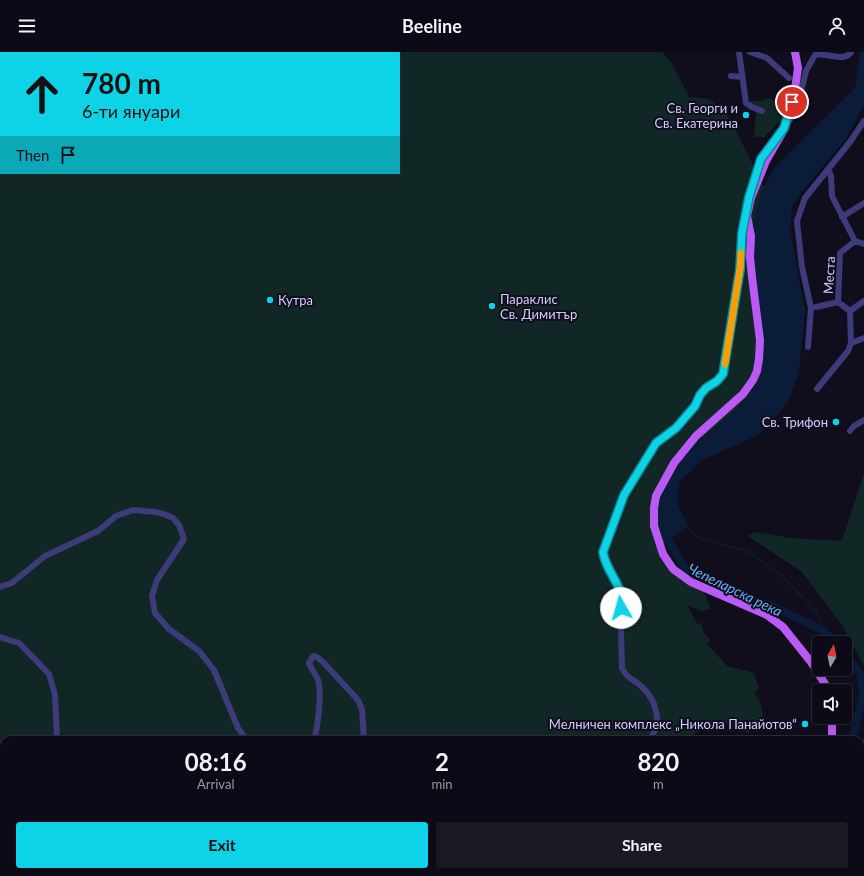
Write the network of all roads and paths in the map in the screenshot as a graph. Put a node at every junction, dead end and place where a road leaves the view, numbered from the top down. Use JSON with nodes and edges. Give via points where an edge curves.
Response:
{"nodes":[{"id":1,"x":739,"y":52,"type":"edge"},
{"id":2,"x":750,"y":52,"type":"edge"},
{"id":3,"x":795,"y":52,"type":"edge"},
{"id":4,"x":851,"y":52,"type":"edge"},
{"id":5,"x":817,"y":53,"type":"edge"},
{"id":6,"x":767,"y":55,"type":"edge"},
{"id":7,"x":731,"y":76,"type":"dead end"},
{"id":8,"x":742,"y":77,"type":"junction"},
{"id":9,"x":789,"y":78,"type":"dead end"},
{"id":10,"x":762,"y":111,"type":"dead end"},
{"id":11,"x":864,"y":121,"type":"edge"},
{"id":12,"x":784,"y":128,"type":"junction"},
{"id":13,"x":828,"y":169,"type":"junction"},
{"id":14,"x":864,"y":203,"type":"edge"},
{"id":15,"x":842,"y":217,"type":"junction"},
{"id":16,"x":855,"y":241,"type":"junction"},
{"id":17,"x":864,"y":244,"type":"edge"},
{"id":18,"x":864,"y":301,"type":"edge"},
{"id":19,"x":838,"y":302,"type":"junction"},
{"id":20,"x":816,"y":307,"type":"dead end"},
{"id":21,"x":850,"y":311,"type":"junction"},
{"id":22,"x":864,"y":338,"type":"edge"},
{"id":23,"x":851,"y":343,"type":"junction"},
{"id":24,"x":808,"y":347,"type":"dead end"},
{"id":25,"x":817,"y":389,"type":"dead end"},
{"id":26,"x":864,"y":420,"type":"edge"},
{"id":27,"x":850,"y":431,"type":"dead end"},
{"id":28,"x":0,"y":587,"type":"edge"},
{"id":29,"x":0,"y":637,"type":"edge"},
{"id":30,"x":825,"y":684,"type":"edge"},
{"id":31,"x":832,"y":724,"type":"edge"},
{"id":32,"x":57,"y":736,"type":"edge"},
{"id":33,"x":244,"y":736,"type":"edge"},
{"id":34,"x":315,"y":736,"type":"edge"},
{"id":35,"x":364,"y":736,"type":"edge"},
{"id":36,"x":652,"y":736,"type":"edge"},
{"id":37,"x":832,"y":736,"type":"edge"}],
"edges":[{"from":1,"to":8,"type":"street"},
{"from":2,"to":6,"type":"street"},
{"from":3,"to":12,"type":"main road","via":[[797,78]]},
{"from":4,"to":5,"type":"street","via":[[850,56],[845,57]]},
{"from":5,"to":12,"type":"street","via":[[806,71],[797,109]]},
{"from":6,"to":9,"type":"street"},
{"from":7,"to":8,"type":"street"},
{"from":8,"to":10,"type":"street","via":[[746,103]]},
{"from":11,"to":13,"type":"street"},
{"from":12,"to":30,"type":"main road","via":[[766,161],[747,216],[760,340],[757,371],[743,394],[696,436],[674,463],[656,496],[654,526],[663,554],[673,569],[691,582],[767,615],[783,627]]},
{"from":12,"to":36,"type":"street","via":[[761,159],[749,197],[723,374],[706,388],[680,424],[656,443],[624,495],[603,552],[620,593],[622,668],[626,676],[640,685],[657,710],[657,723]]},
{"from":13,"to":15,"type":"street","via":[[832,196]]},
{"from":13,"to":24,"type":"street","via":[[805,198],[797,221],[802,267],[811,308]]},
{"from":14,"to":15,"type":"street"},
{"from":15,"to":16,"type":"street"},
{"from":16,"to":17,"type":"street"},
{"from":16,"to":19,"type":"street","name":"Места","via":[[840,253]]},
{"from":18,"to":21,"type":"street"},
{"from":19,"to":20,"type":"street"},
{"from":19,"to":21,"type":"street","name":"Места"},
{"from":21,"to":23,"type":"street"},
{"from":22,"to":23,"type":"street"},
{"from":23,"to":25,"type":"street","via":[[848,351]]},
{"from":26,"to":27,"type":"street"},
{"from":28,"to":33,"type":"street","via":[[12,583],[45,556],[98,531],[116,516],[134,510],[164,514],[173,518],[179,524],[184,539],[157,580],[152,596],[156,613],[169,629],[199,651],[214,670],[238,728]]},
{"from":29,"to":32,"type":"street","via":[[19,642],[49,674],[55,695]]},
{"from":31,"to":37,"type":"main road"},
{"from":34,"to":35,"type":"street","via":[[318,727],[319,689],[317,677],[308,663],[313,656],[324,662],[358,700],[362,709]]}]}
